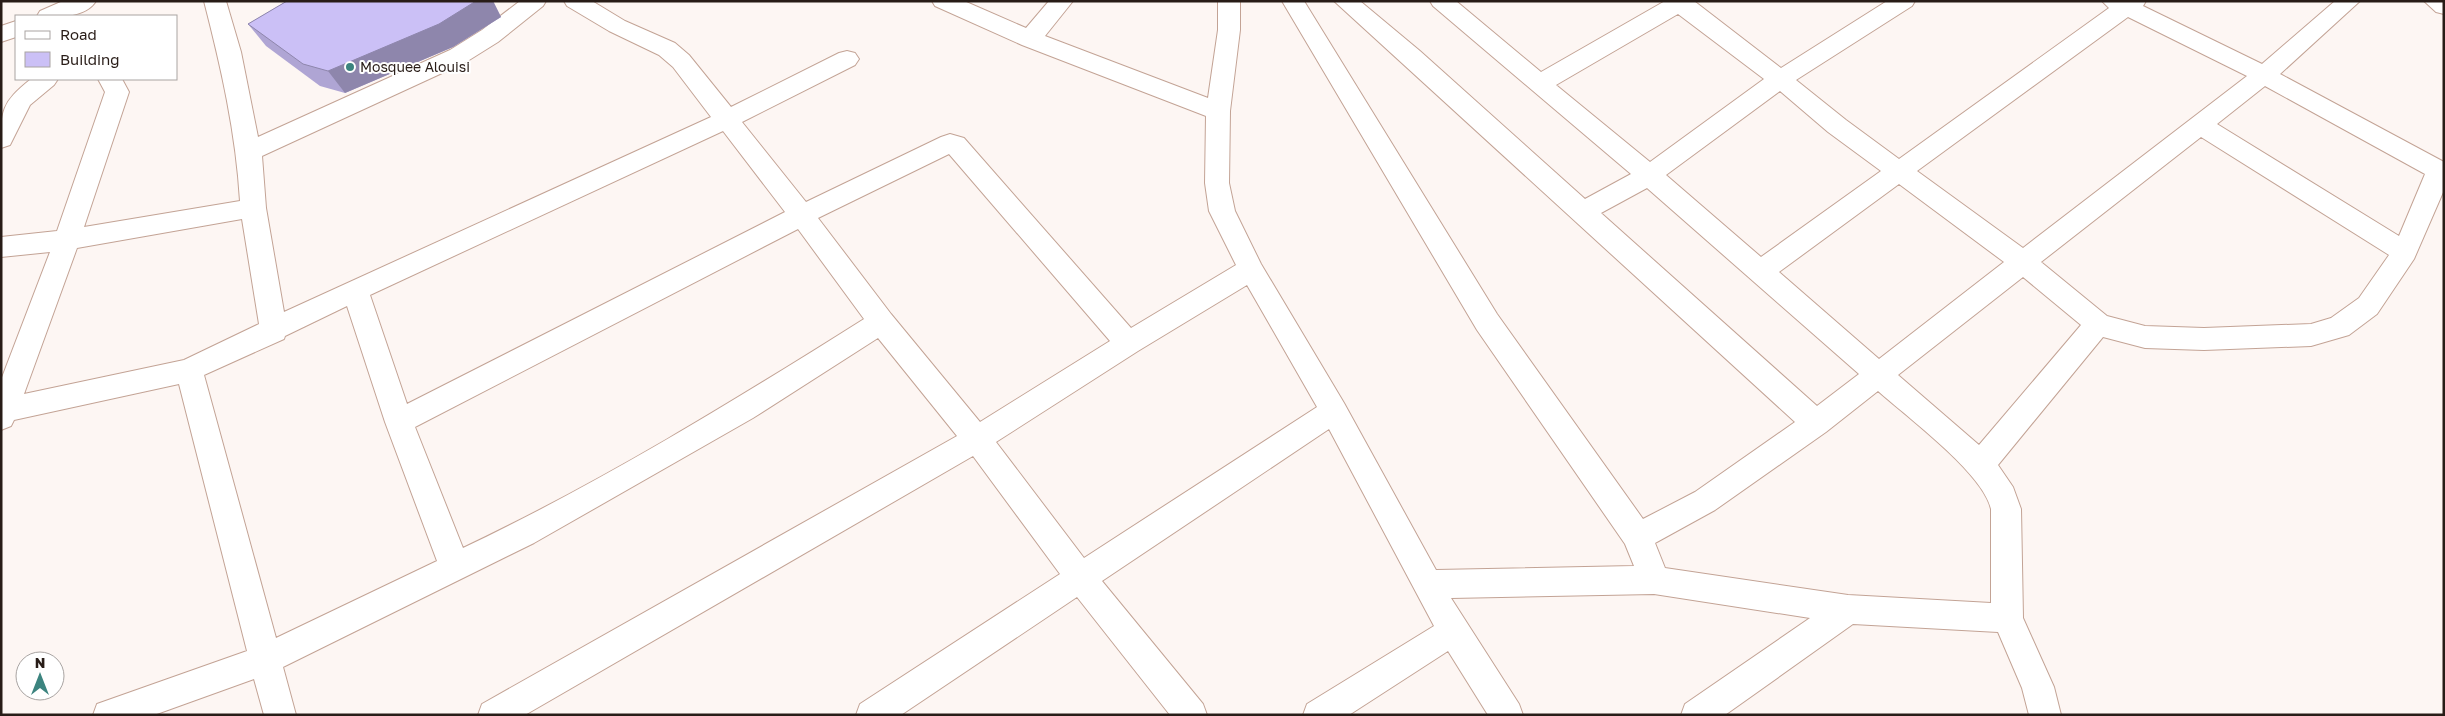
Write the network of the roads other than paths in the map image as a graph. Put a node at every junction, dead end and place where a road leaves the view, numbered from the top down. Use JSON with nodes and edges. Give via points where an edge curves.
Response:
{"nodes":[{"id":1,"x":85,"y":1,"type":"edge"},
{"id":2,"x":215,"y":1,"type":"edge"},
{"id":3,"x":535,"y":1,"type":"edge"},
{"id":4,"x":575,"y":1,"type":"edge"},
{"id":5,"x":942,"y":1,"type":"edge"},
{"id":6,"x":1062,"y":1,"type":"edge"},
{"id":7,"x":1229,"y":1,"type":"edge"},
{"id":8,"x":1293,"y":1,"type":"edge"},
{"id":9,"x":1345,"y":1,"type":"edge"},
{"id":10,"x":1904,"y":1,"type":"edge"},
{"id":11,"x":2349,"y":1,"type":"edge"},
{"id":12,"x":2435,"y":1,"type":"edge"},
{"id":13,"x":1679,"y":2,"type":"edge"},
{"id":14,"x":1447,"y":3,"type":"edge"},
{"id":15,"x":2125,"y":4,"type":"edge"},
{"id":16,"x":2444,"y":7,"type":"edge"},
{"id":17,"x":55,"y":11,"type":"edge"},
{"id":18,"x":15,"y":28,"type":"edge"},
{"id":19,"x":1,"y":34,"type":"edge"},
{"id":20,"x":1030,"y":39,"type":"junction"},
{"id":21,"x":847,"y":60,"type":"dead end"},
{"id":22,"x":2264,"y":76,"type":"junction"},
{"id":23,"x":1780,"y":79,"type":"junction"},
{"id":24,"x":45,"y":80,"type":"edge"},
{"id":25,"x":111,"y":80,"type":"edge"},
{"id":26,"x":1540,"y":84,"type":"junction"},
{"id":27,"x":1218,"y":111,"type":"junction"},
{"id":28,"x":726,"y":120,"type":"junction"},
{"id":29,"x":2199,"y":124,"type":"junction"},
{"id":30,"x":1,"y":139,"type":"edge"},
{"id":31,"x":249,"y":150,"type":"junction"},
{"id":32,"x":2442,"y":172,"type":"edge"},
{"id":33,"x":1900,"y":173,"type":"junction"},
{"id":34,"x":1649,"y":175,"type":"junction"},
{"id":35,"x":253,"y":208,"type":"junction"},
{"id":36,"x":1583,"y":212,"type":"junction"},
{"id":37,"x":802,"y":215,"type":"junction"},
{"id":38,"x":68,"y":240,"type":"junction"},
{"id":39,"x":1,"y":247,"type":"edge"},
{"id":40,"x":2405,"y":252,"type":"junction"},
{"id":41,"x":2023,"y":262,"type":"junction"},
{"id":42,"x":1251,"y":269,"type":"junction"},
{"id":43,"x":1761,"y":271,"type":"junction"},
{"id":44,"x":356,"y":290,"type":"junction"},
{"id":45,"x":881,"y":322,"type":"junction"},
{"id":46,"x":2098,"y":324,"type":"junction"},
{"id":47,"x":274,"y":331,"type":"junction"},
{"id":48,"x":1128,"y":343,"type":"junction"},
{"id":49,"x":189,"y":370,"type":"junction"},
{"id":50,"x":1878,"y":375,"type":"junction"},
{"id":51,"x":1334,"y":411,"type":"junction"},
{"id":52,"x":2,"y":414,"type":"edge"},
{"id":53,"x":400,"y":422,"type":"junction"},
{"id":54,"x":1816,"y":423,"type":"junction"},
{"id":55,"x":977,"y":439,"type":"junction"},
{"id":56,"x":1980,"y":464,"type":"junction"},
{"id":57,"x":1638,"y":537,"type":"junction"},
{"id":58,"x":455,"y":567,"type":"junction"},
{"id":59,"x":1081,"y":578,"type":"junction"},
{"id":60,"x":1654,"y":580,"type":"junction"},
{"id":61,"x":1428,"y":584,"type":"junction"},
{"id":62,"x":1848,"y":609,"type":"junction"},
{"id":63,"x":2007,"y":618,"type":"junction"},
{"id":64,"x":1452,"y":631,"type":"junction"},
{"id":65,"x":264,"y":660,"type":"junction"},
{"id":66,"x":109,"y":715,"type":"edge"},
{"id":67,"x":280,"y":715,"type":"edge"},
{"id":68,"x":494,"y":715,"type":"edge"},
{"id":69,"x":872,"y":715,"type":"edge"},
{"id":70,"x":1191,"y":715,"type":"edge"},
{"id":71,"x":1319,"y":715,"type":"edge"},
{"id":72,"x":1508,"y":715,"type":"edge"},
{"id":73,"x":1697,"y":715,"type":"edge"},
{"id":74,"x":2045,"y":715,"type":"edge"}],
"edges":[{"from":1,"to":17,"type":"street"},
{"from":2,"to":31,"type":"street"},
{"from":3,"to":31,"type":"street","via":[[458,56]]},
{"from":4,"to":28,"type":"street","via":[[617,26],[667,49],[681,61]]},
{"from":5,"to":20,"type":"street"},
{"from":6,"to":20,"type":"street"},
{"from":7,"to":27,"type":"street","via":[[1229,30]]},
{"from":8,"to":57,"type":"street","via":[[1487,322]]},
{"from":9,"to":36,"type":"street","via":[[1412,57]]},
{"from":10,"to":23,"type":"street"},
{"from":11,"to":22,"type":"street"},
{"from":12,"to":16,"type":"street"},
{"from":13,"to":23,"type":"street"},
{"from":13,"to":26,"type":"street"},
{"from":14,"to":26,"type":"street"},
{"from":15,"to":22,"type":"street"},
{"from":15,"to":33,"type":"street"},
{"from":18,"to":19,"type":"street"},
{"from":20,"to":27,"type":"street"},
{"from":21,"to":28,"type":"street"},
{"from":22,"to":29,"type":"street"},
{"from":22,"to":32,"type":"street"},
{"from":23,"to":33,"type":"street"},
{"from":23,"to":34,"type":"street"},
{"from":24,"to":30,"type":"street","via":[[21,100]]},
{"from":25,"to":38,"type":"street","via":[[117,92]]},
{"from":26,"to":34,"type":"street"},
{"from":27,"to":42,"type":"street","via":[[1217,183],[1222,211]]},
{"from":28,"to":37,"type":"street"},
{"from":28,"to":44,"type":"street"},
{"from":29,"to":40,"type":"street"},
{"from":29,"to":41,"type":"street"},
{"from":31,"to":35,"type":"street"},
{"from":32,"to":40,"type":"street"},
{"from":33,"to":41,"type":"street"},
{"from":33,"to":43,"type":"street"},
{"from":34,"to":36,"type":"street"},
{"from":34,"to":43,"type":"street"},
{"from":35,"to":38,"type":"street"},
{"from":35,"to":47,"type":"street"},
{"from":36,"to":54,"type":"street"},
{"from":37,"to":45,"type":"street"},
{"from":37,"to":48,"type":"street","via":[[945,144],[955,144]]},
{"from":37,"to":53,"type":"street"},
{"from":38,"to":39,"type":"street"},
{"from":38,"to":52,"type":"street"},
{"from":40,"to":46,"type":"street","via":[[2368,306],[2339,327],[2311,335],[2204,340],[2138,335]]},
{"from":41,"to":46,"type":"street"},
{"from":41,"to":50,"type":"street"},
{"from":42,"to":48,"type":"street"},
{"from":42,"to":51,"type":"street"},
{"from":43,"to":50,"type":"street"},
{"from":44,"to":47,"type":"street"},
{"from":44,"to":53,"type":"street"},
{"from":45,"to":55,"type":"street"},
{"from":45,"to":58,"type":"street","via":[[743,410],[523,534]]},
{"from":46,"to":56,"type":"street"},
{"from":47,"to":49,"type":"street"},
{"from":48,"to":55,"type":"street"},
{"from":49,"to":52,"type":"street"},
{"from":49,"to":65,"type":"street"},
{"from":50,"to":54,"type":"street"},
{"from":50,"to":56,"type":"street"},
{"from":51,"to":59,"type":"street"},
{"from":51,"to":61,"type":"street"},
{"from":53,"to":58,"type":"street"},
{"from":54,"to":57,"type":"street","via":[[1705,501]]},
{"from":55,"to":59,"type":"street"},
{"from":55,"to":68,"type":"street"},
{"from":56,"to":63,"type":"street","via":[[2004,496]]},
{"from":57,"to":60,"type":"street"},
{"from":58,"to":65,"type":"street"},
{"from":59,"to":69,"type":"street"},
{"from":59,"to":70,"type":"street"},
{"from":60,"to":61,"type":"street"},
{"from":60,"to":62,"type":"street"},
{"from":61,"to":64,"type":"street"},
{"from":62,"to":63,"type":"street"},
{"from":62,"to":73,"type":"street"},
{"from":63,"to":74,"type":"street","via":[[2038,688]]},
{"from":64,"to":71,"type":"street"},
{"from":64,"to":72,"type":"street"},
{"from":65,"to":66,"type":"street"},
{"from":65,"to":67,"type":"street"}]}
